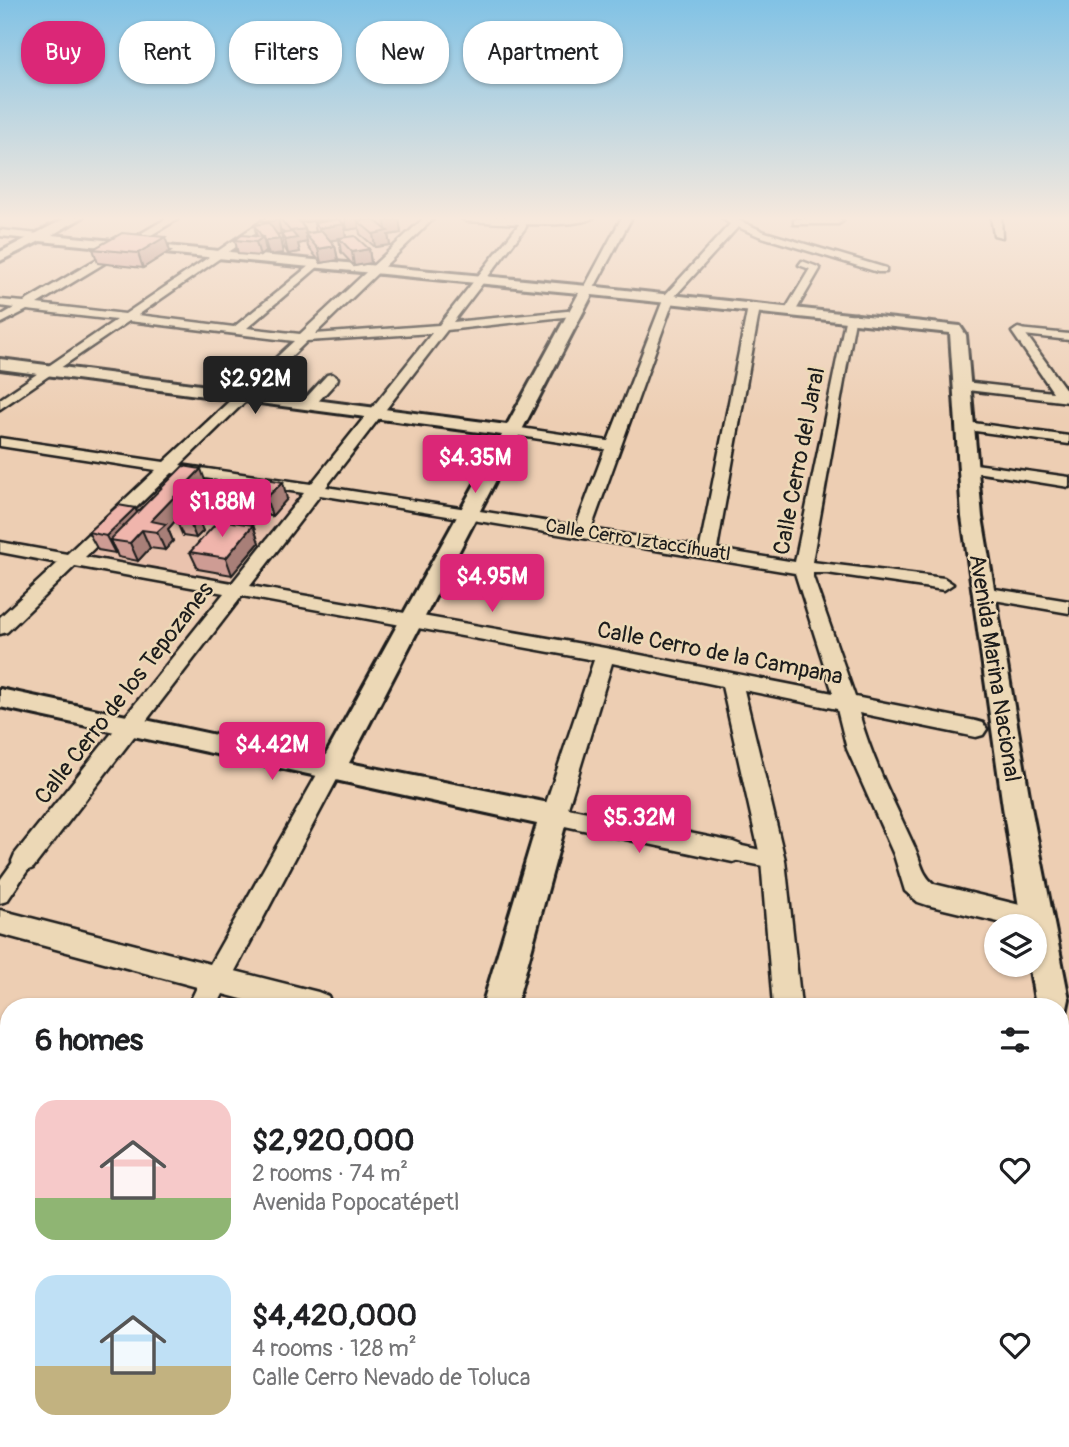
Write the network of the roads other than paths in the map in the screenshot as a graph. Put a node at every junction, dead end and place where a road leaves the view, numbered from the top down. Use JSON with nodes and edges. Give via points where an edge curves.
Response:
{"nodes":[{"id":1,"x":62,"y":285,"type":"edge"},
{"id":2,"x":176,"y":285,"type":"edge"},
{"id":3,"x":291,"y":285,"type":"edge"},
{"id":4,"x":360,"y":285,"type":"edge"},
{"id":5,"x":476,"y":285,"type":"edge"},
{"id":6,"x":529,"y":285,"type":"edge"},
{"id":7,"x":591,"y":285,"type":"edge"},
{"id":8,"x":680,"y":285,"type":"edge"},
{"id":9,"x":806,"y":285,"type":"edge"},
{"id":10,"x":588,"y":290,"type":"junction"},
{"id":11,"x":668,"y":298,"type":"junction"},
{"id":12,"x":0,"y":303,"type":"edge"},
{"id":13,"x":25,"y":306,"type":"junction"},
{"id":14,"x":754,"y":307,"type":"junction"},
{"id":15,"x":791,"y":310,"type":"junction"},
{"id":16,"x":577,"y":313,"type":"junction"},
{"id":17,"x":852,"y":316,"type":"junction"},
{"id":18,"x":127,"y":318,"type":"junction"},
{"id":19,"x":0,"y":321,"type":"edge"},
{"id":20,"x":441,"y":328,"type":"junction"},
{"id":21,"x":236,"y":331,"type":"junction"},
{"id":22,"x":1018,"y":332,"type":"joint"},
{"id":23,"x":1069,"y":337,"type":"edge"},
{"id":24,"x":303,"y":338,"type":"junction"},
{"id":25,"x":0,"y":364,"type":"edge"},
{"id":26,"x":50,"y":371,"type":"junction"},
{"id":27,"x":332,"y":378,"type":"dead end"},
{"id":28,"x":964,"y":386,"type":"junction"},
{"id":29,"x":244,"y":396,"type":"junction"},
{"id":30,"x":1066,"y":398,"type":"edge"},
{"id":31,"x":308,"y":404,"type":"junction"},
{"id":32,"x":0,"y":405,"type":"edge"},
{"id":33,"x":375,"y":412,"type":"junction"},
{"id":34,"x":966,"y":426,"type":"junction"},
{"id":35,"x":514,"y":431,"type":"junction"},
{"id":36,"x":1069,"y":440,"type":"edge"},
{"id":37,"x":0,"y":442,"type":"edge"},
{"id":38,"x":613,"y":446,"type":"junction"},
{"id":39,"x":169,"y":467,"type":"junction"},
{"id":40,"x":968,"y":467,"type":"junction"},
{"id":41,"x":1069,"y":485,"type":"edge"},
{"id":42,"x":315,"y":489,"type":"junction"},
{"id":43,"x":468,"y":513,"type":"junction"},
{"id":44,"x":582,"y":531,"type":"junction"},
{"id":45,"x":0,"y":547,"type":"edge"},
{"id":46,"x":708,"y":551,"type":"junction"},
{"id":47,"x":73,"y":558,"type":"junction"},
{"id":48,"x":803,"y":567,"type":"junction"},
{"id":49,"x":944,"y":584,"type":"dead end"},
{"id":50,"x":236,"y":590,"type":"junction"},
{"id":51,"x":983,"y":593,"type":"junction"},
{"id":52,"x":1069,"y":607,"type":"edge"},
{"id":53,"x":411,"y":620,"type":"junction"},
{"id":54,"x":0,"y":628,"type":"edge"},
{"id":55,"x":605,"y":655,"type":"junction"},
{"id":56,"x":731,"y":679,"type":"junction"},
{"id":57,"x":0,"y":698,"type":"edge"},
{"id":58,"x":846,"y":703,"type":"junction"},
{"id":59,"x":130,"y":727,"type":"junction"},
{"id":60,"x":976,"y":729,"type":"dead end"},
{"id":61,"x":331,"y":770,"type":"junction"},
{"id":62,"x":554,"y":815,"type":"junction"},
{"id":63,"x":733,"y":852,"type":"joint"},
{"id":64,"x":773,"y":860,"type":"junction"},
{"id":65,"x":24,"y":861,"type":"joint"},
{"id":66,"x":0,"y":895,"type":"edge"},
{"id":67,"x":1015,"y":914,"type":"edge"},
{"id":68,"x":1036,"y":914,"type":"edge"},
{"id":69,"x":0,"y":922,"type":"edge"},
{"id":70,"x":1047,"y":973,"type":"edge"},
{"id":71,"x":217,"y":978,"type":"junction"},
{"id":72,"x":206,"y":998,"type":"edge"},
{"id":73,"x":289,"y":998,"type":"edge"},
{"id":74,"x":501,"y":998,"type":"edge"},
{"id":75,"x":787,"y":998,"type":"edge"},
{"id":76,"x":1052,"y":998,"type":"edge"}],
"edges":[{"from":1,"to":13,"type":"street"},
{"from":2,"to":18,"type":"street"},
{"from":3,"to":21,"type":"street"},
{"from":4,"to":24,"type":"street"},
{"from":5,"to":20,"type":"street","name":"Calle Cerro de los Tepozanes"},
{"from":6,"to":10,"type":"street"},
{"from":7,"to":10,"type":"street"},
{"from":8,"to":11,"type":"street"},
{"from":9,"to":15,"type":"street"},
{"from":10,"to":11,"type":"street"},
{"from":10,"to":16,"type":"street"},
{"from":11,"to":14,"type":"street"},
{"from":11,"to":38,"type":"street"},
{"from":12,"to":13,"type":"street"},
{"from":13,"to":18,"type":"street"},
{"from":13,"to":19,"type":"street"},
{"from":14,"to":15,"type":"street"},
{"from":14,"to":46,"type":"street"},
{"from":15,"to":17,"type":"street"},
{"from":16,"to":20,"type":"street"},
{"from":16,"to":35,"type":"street"},
{"from":17,"to":28,"type":"street","name":"Avenida Marina Nacional","via":[[955,329]]},
{"from":17,"to":48,"type":"street","name":"Calle Cerro del Jaral"},
{"from":18,"to":21,"type":"street"},
{"from":18,"to":26,"type":"street"},
{"from":20,"to":24,"type":"street"},
{"from":20,"to":33,"type":"street","name":"Calle Cerro de los Tepozanes"},
{"from":21,"to":24,"type":"street"},
{"from":22,"to":23,"type":"street"},
{"from":22,"to":30,"type":"street"},
{"from":24,"to":29,"type":"street"},
{"from":25,"to":26,"type":"street"},
{"from":26,"to":29,"type":"street"},
{"from":26,"to":32,"type":"street"},
{"from":27,"to":31,"type":"street"},
{"from":28,"to":30,"type":"street"},
{"from":28,"to":34,"type":"street","name":"Avenida Marina Nacional"},
{"from":29,"to":31,"type":"street"},
{"from":29,"to":39,"type":"street"},
{"from":31,"to":33,"type":"street"},
{"from":33,"to":35,"type":"street"},
{"from":33,"to":42,"type":"street","name":"Calle Cerro de los Tepozanes"},
{"from":34,"to":36,"type":"street","via":[[1045,444]]},
{"from":34,"to":40,"type":"street","name":"Avenida Marina Nacional"},
{"from":35,"to":38,"type":"street"},
{"from":35,"to":43,"type":"street"},
{"from":37,"to":39,"type":"street","name":"Calle Cerro Iztaccíhuatl"},
{"from":38,"to":44,"type":"street"},
{"from":39,"to":42,"type":"street","name":"Calle Cerro Iztaccíhuatl"},
{"from":39,"to":47,"type":"street"},
{"from":40,"to":41,"type":"street"},
{"from":40,"to":51,"type":"street","name":"Avenida Marina Nacional"},
{"from":42,"to":43,"type":"street","name":"Calle Cerro Iztaccíhuatl"},
{"from":42,"to":50,"type":"street","name":"Calle Cerro de los Tepozanes"},
{"from":43,"to":44,"type":"street","name":"Calle Cerro Iztaccíhuatl"},
{"from":43,"to":53,"type":"street"},
{"from":44,"to":46,"type":"street","name":"Calle Cerro Iztaccíhuatl"},
{"from":45,"to":47,"type":"street","name":"Calle Cerro de la Campana"},
{"from":46,"to":48,"type":"street","name":"Calle Cerro Iztaccíhuatl"},
{"from":47,"to":50,"type":"street","name":"Calle Cerro de la Campana"},
{"from":47,"to":54,"type":"street"},
{"from":48,"to":49,"type":"street","name":"Calle Cerro Iztaccíhuatl"},
{"from":48,"to":58,"type":"street","name":"Calle Cerro del Jaral"},
{"from":50,"to":53,"type":"street","name":"Calle Cerro de la Campana"},
{"from":50,"to":59,"type":"street","name":"Calle Cerro de los Tepozanes"},
{"from":51,"to":52,"type":"street"},
{"from":51,"to":68,"type":"street","name":"Avenida Marina Nacional"},
{"from":53,"to":55,"type":"street","name":"Calle Cerro de la Campana"},
{"from":53,"to":61,"type":"street"},
{"from":55,"to":56,"type":"street","name":"Calle Cerro de la Campana"},
{"from":55,"to":62,"type":"street"},
{"from":56,"to":58,"type":"street","name":"Calle Cerro de la Campana"},
{"from":56,"to":64,"type":"street"},
{"from":57,"to":59,"type":"street"},
{"from":58,"to":60,"type":"street","name":"Calle Cerro de la Campana"},
{"from":58,"to":67,"type":"street","name":"Calle Cerro del Jaral","via":[[858,749],[917,888]]},
{"from":59,"to":61,"type":"street"},
{"from":59,"to":65,"type":"street","name":"Calle Cerro de los Tepozanes"},
{"from":61,"to":62,"type":"street"},
{"from":61,"to":71,"type":"street"},
{"from":62,"to":63,"type":"street"},
{"from":62,"to":74,"type":"street"},
{"from":63,"to":64,"type":"street"},
{"from":64,"to":75,"type":"street"},
{"from":65,"to":66,"type":"street","name":"Calle Cerro de los Tepozanes"},
{"from":69,"to":71,"type":"street"},
{"from":70,"to":76,"type":"street","name":"Avenida Marina Nacional"},
{"from":71,"to":72,"type":"street"},
{"from":71,"to":73,"type":"street"}]}
